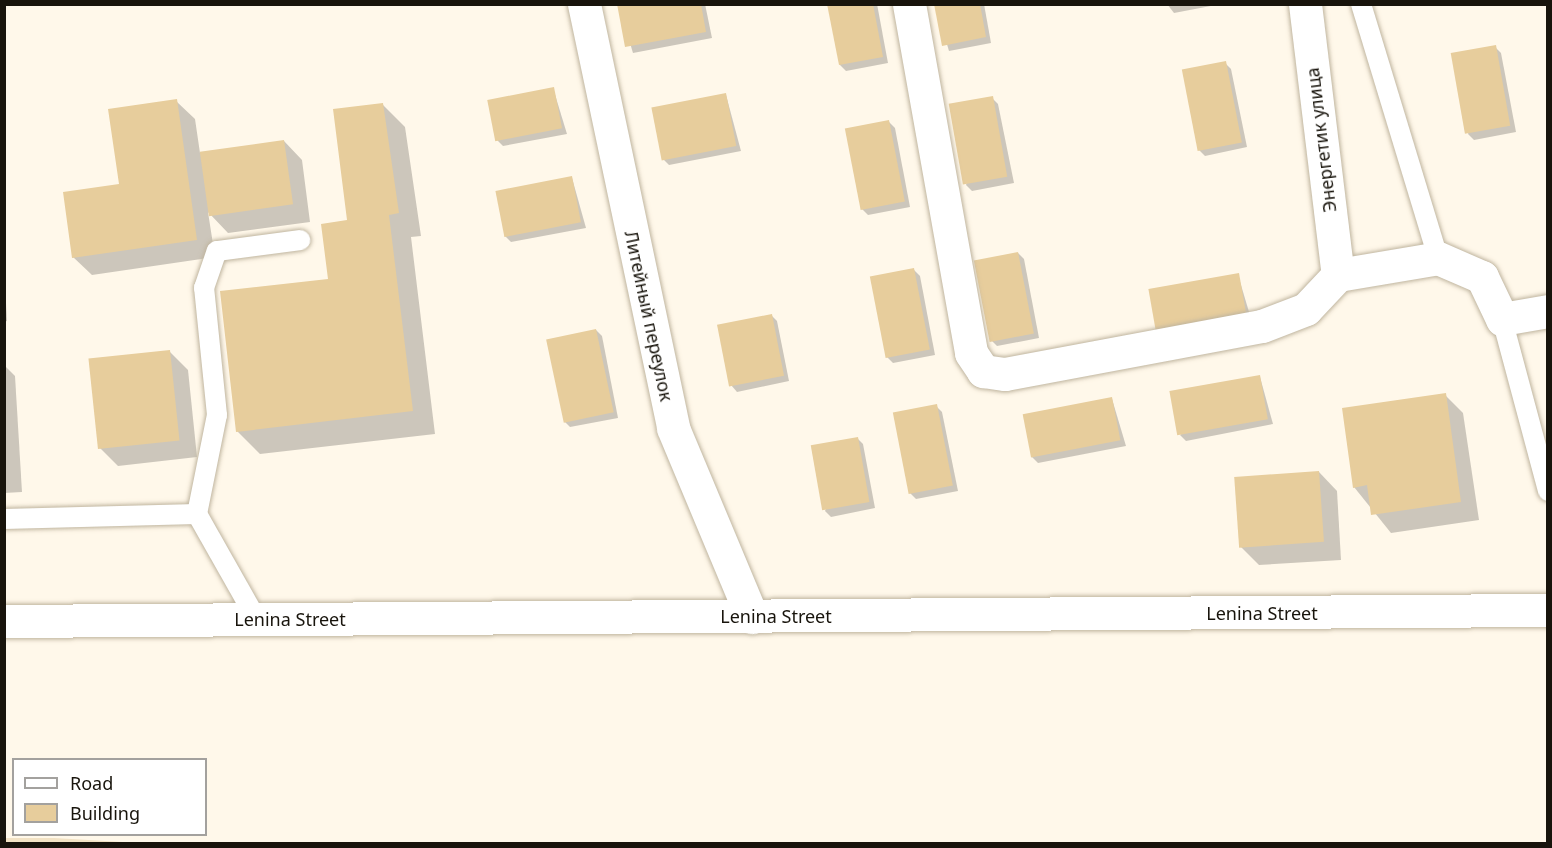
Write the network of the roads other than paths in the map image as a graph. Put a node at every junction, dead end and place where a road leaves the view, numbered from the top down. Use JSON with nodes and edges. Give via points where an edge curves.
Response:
{"nodes":[{"id":1,"x":584,"y":4,"type":"edge"},
{"id":2,"x":909,"y":4,"type":"edge"},
{"id":3,"x":1305,"y":4,"type":"edge"},
{"id":4,"x":1361,"y":4,"type":"edge"},
{"id":5,"x":300,"y":240,"type":"dead end"},
{"id":6,"x":1438,"y":258,"type":"junction"},
{"id":7,"x":1338,"y":275,"type":"junction"},
{"id":8,"x":1548,"y":311,"type":"edge"},
{"id":9,"x":1502,"y":319,"type":"junction"},
{"id":10,"x":1548,"y":491,"type":"edge"},
{"id":11,"x":197,"y":514,"type":"junction"},
{"id":12,"x":4,"y":519,"type":"edge"},
{"id":13,"x":1548,"y":610,"type":"edge"},
{"id":14,"x":752,"y":616,"type":"junction"},
{"id":15,"x":257,"y":620,"type":"junction"},
{"id":16,"x":4,"y":621,"type":"edge"}],
"edges":[{"from":1,"to":14,"type":"street","name":"Литейный переулок","via":[[673,428]]},
{"from":2,"to":7,"type":"street","via":[[971,353],[983,371],[1005,374],[1262,326],[1306,309]]},
{"from":3,"to":7,"type":"street","name":"Энергетик улица"},
{"from":4,"to":6,"type":"lane"},
{"from":5,"to":11,"type":"lane","via":[[217,251],[204,288],[216,415]]},
{"from":6,"to":7,"type":"street"},
{"from":6,"to":9,"type":"street","via":[[1482,277]]},
{"from":8,"to":9,"type":"street"},
{"from":9,"to":10,"type":"lane"},
{"from":11,"to":12,"type":"lane"},
{"from":11,"to":15,"type":"lane"},
{"from":13,"to":14,"type":"street","name":"Lenina Street"},
{"from":14,"to":15,"type":"street","name":"Lenina Street"},
{"from":15,"to":16,"type":"street","name":"Lenina Street"}]}
